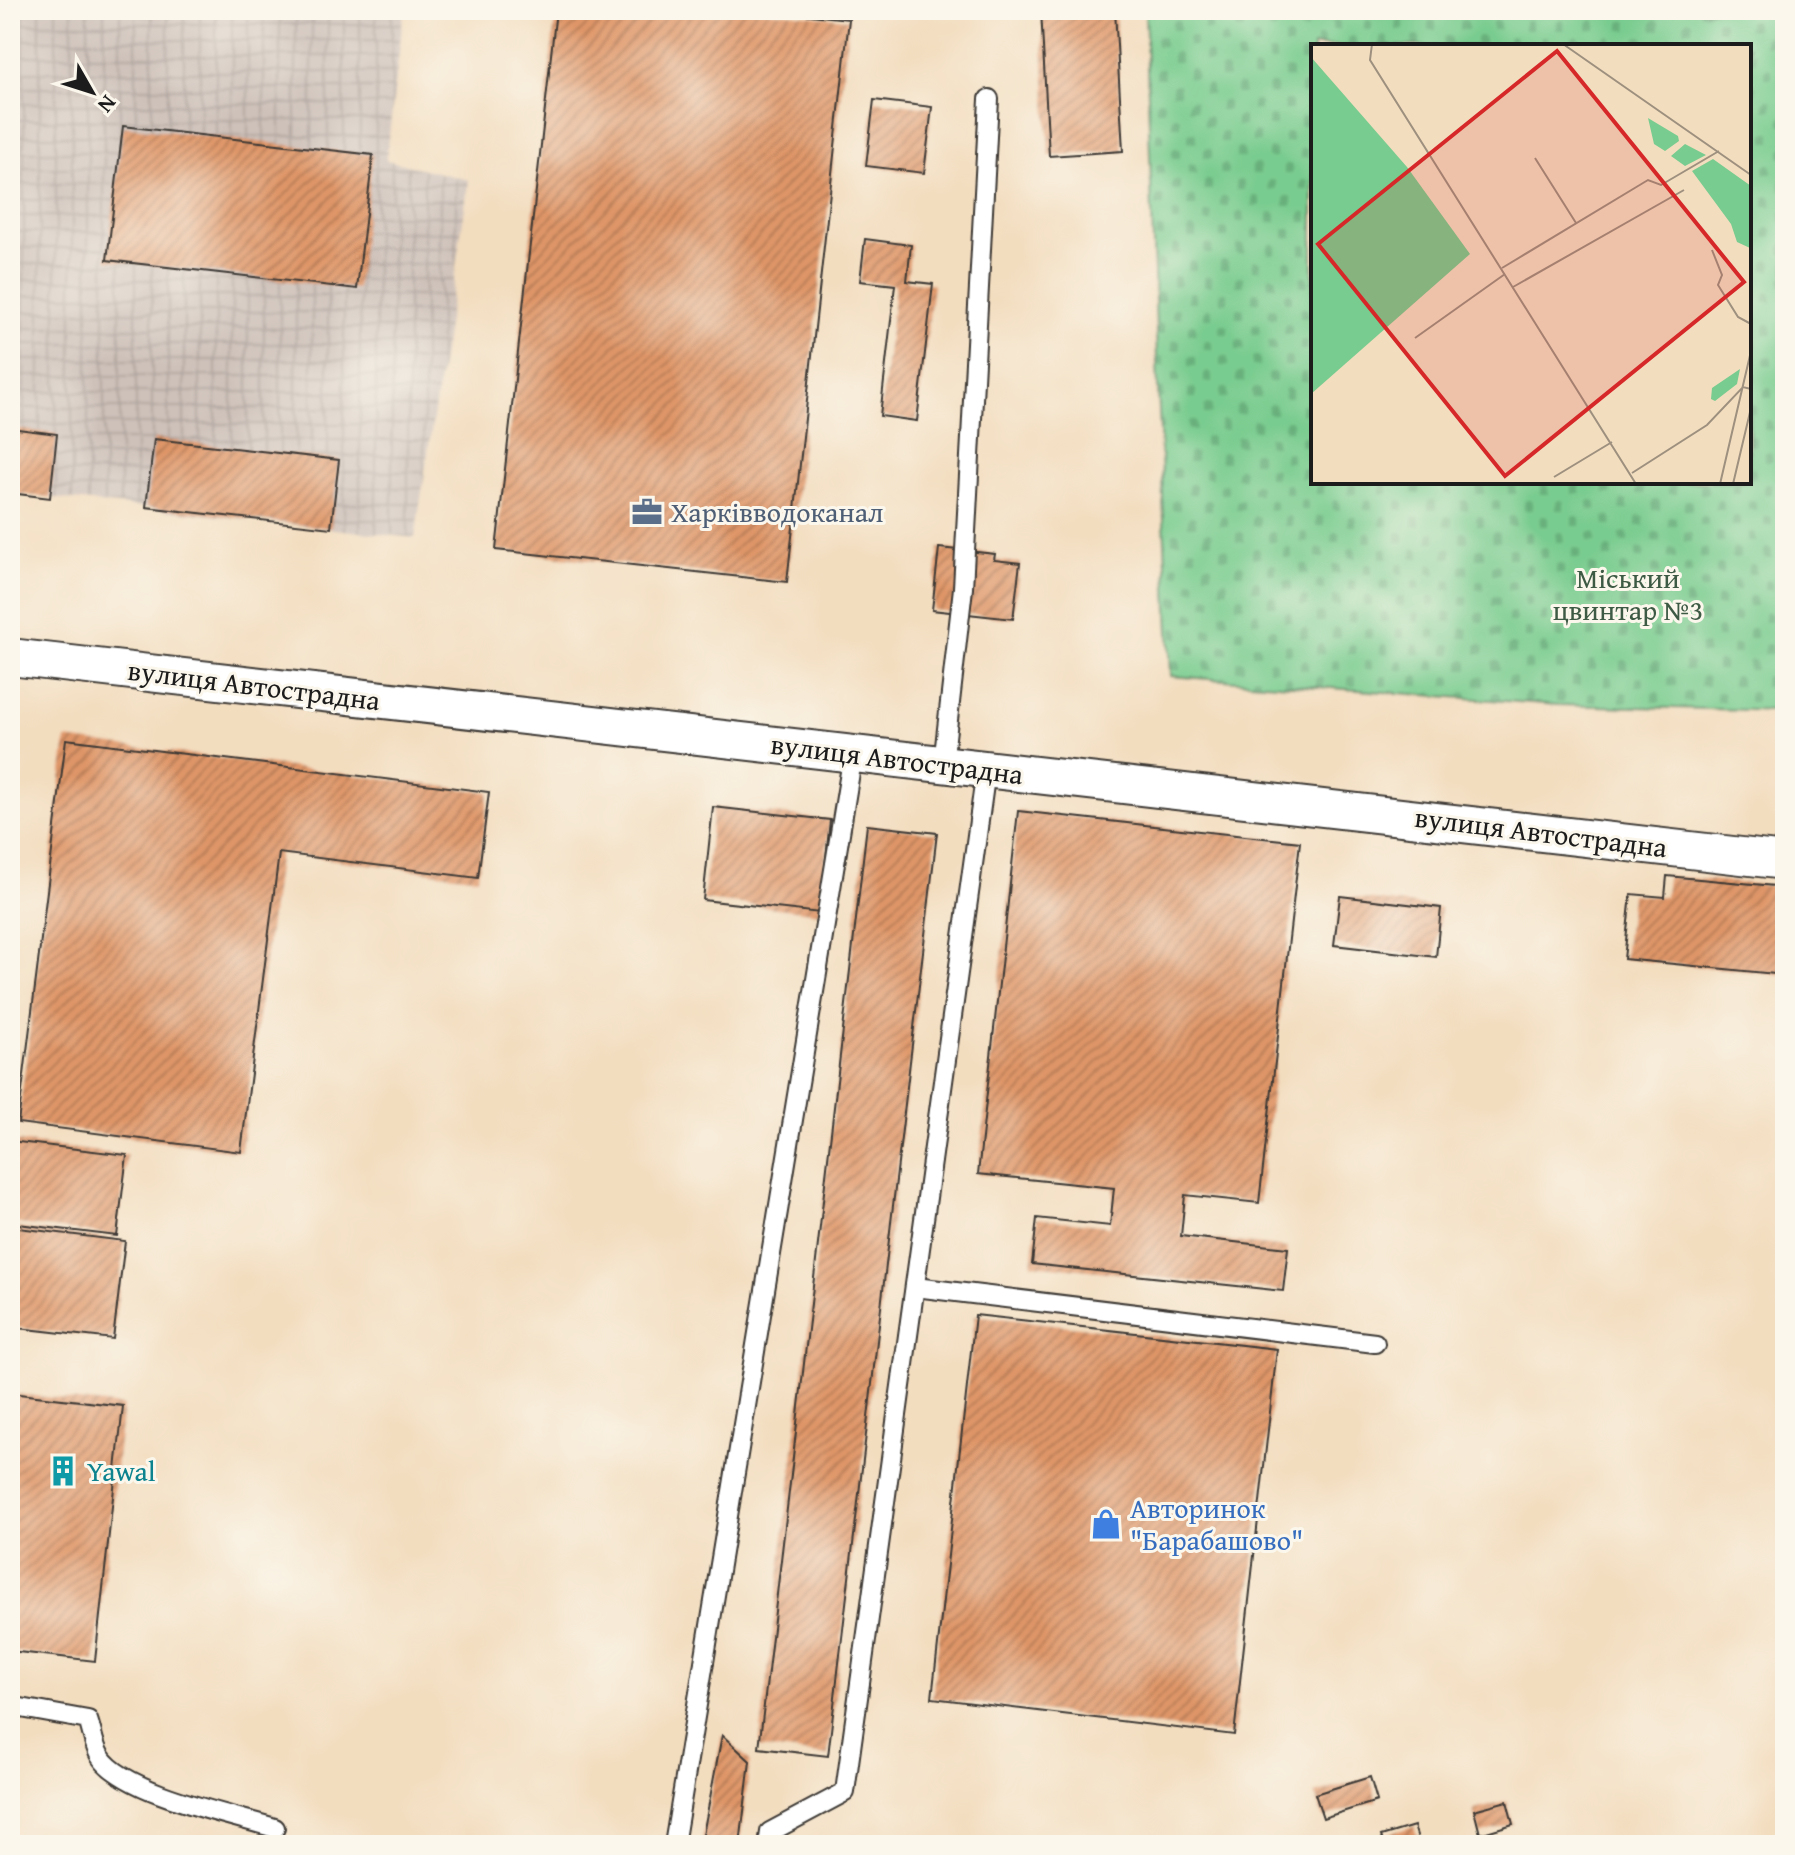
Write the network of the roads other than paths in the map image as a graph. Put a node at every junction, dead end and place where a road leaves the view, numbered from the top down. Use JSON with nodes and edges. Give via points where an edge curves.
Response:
{"nodes":[{"id":1,"x":989,"y":99,"type":"dead end"},
{"id":2,"x":10,"y":657,"type":"edge"},
{"id":3,"x":853,"y":754,"type":"junction"},
{"id":4,"x":943,"y":764,"type":"junction"},
{"id":5,"x":986,"y":770,"type":"junction"},
{"id":6,"x":1785,"y":861,"type":"edge"},
{"id":7,"x":915,"y":1287,"type":"junction"},
{"id":8,"x":1375,"y":1343,"type":"dead end"},
{"id":9,"x":10,"y":1706,"type":"edge"},
{"id":10,"x":275,"y":1828,"type":"dead end"},
{"id":11,"x":674,"y":1845,"type":"edge"},
{"id":12,"x":768,"y":1845,"type":"edge"}],
"edges":[{"from":1,"to":4,"type":"lane","via":[[963,588]]},
{"from":2,"to":3,"type":"street","name":"вулиця Автострадна"},
{"from":3,"to":4,"type":"street","name":"вулиця Автострадна"},
{"from":3,"to":11,"type":"lane"},
{"from":4,"to":5,"type":"street","name":"вулиця Автострадна"},
{"from":5,"to":6,"type":"street","name":"вулиця Автострадна"},
{"from":5,"to":7,"type":"lane"},
{"from":7,"to":8,"type":"lane"},
{"from":7,"to":12,"type":"lane","via":[[845,1792],[770,1832]]},
{"from":9,"to":10,"type":"lane","via":[[88,1720],[100,1756],[122,1777],[163,1796]]}]}
